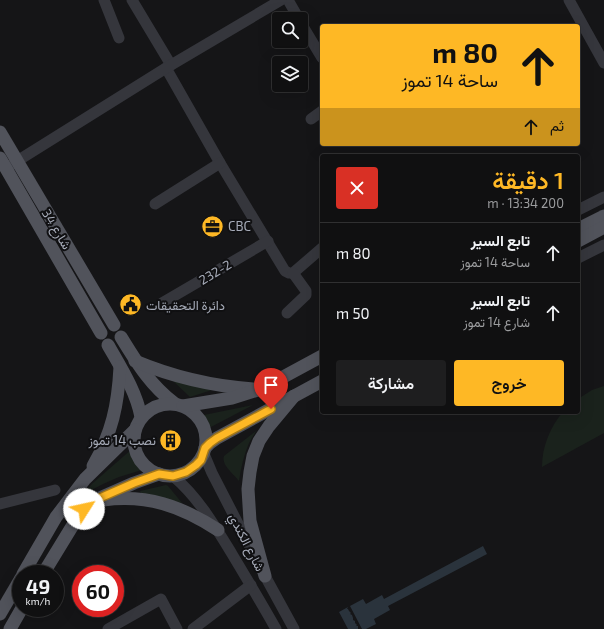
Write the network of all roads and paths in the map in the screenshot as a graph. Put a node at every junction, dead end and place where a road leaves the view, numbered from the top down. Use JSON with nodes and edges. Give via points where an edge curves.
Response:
{"nodes":[{"id":1,"x":104,"y":0,"type":"edge"},
{"id":2,"x":132,"y":0,"type":"edge"},
{"id":3,"x":281,"y":0,"type":"edge"},
{"id":4,"x":288,"y":0,"type":"edge"},
{"id":5,"x":569,"y":0,"type":"edge"},
{"id":6,"x":295,"y":12,"type":"edge"},
{"id":7,"x":308,"y":34,"type":"edge"},
{"id":8,"x":119,"y":38,"type":"dead end"},
{"id":9,"x":320,"y":55,"type":"edge"},
{"id":10,"x":604,"y":63,"type":"edge"},
{"id":11,"x":168,"y":66,"type":"junction"},
{"id":12,"x":320,"y":112,"type":"edge"},
{"id":13,"x":311,"y":119,"type":"dead end"},
{"id":14,"x":0,"y":132,"type":"edge"},
{"id":15,"x":17,"y":161,"type":"junction"},
{"id":16,"x":3,"y":163,"type":"edge"},
{"id":17,"x":220,"y":163,"type":"junction"},
{"id":18,"x":604,"y":197,"type":"edge"},
{"id":19,"x":155,"y":204,"type":"dead end"},
{"id":20,"x":580,"y":209,"type":"edge"},
{"id":21,"x":604,"y":216,"type":"edge"},
{"id":22,"x":604,"y":227,"type":"edge"},
{"id":23,"x":580,"y":228,"type":"edge"},
{"id":24,"x":580,"y":240,"type":"edge"},
{"id":25,"x":268,"y":241,"type":"junction"},
{"id":26,"x":604,"y":245,"type":"edge"},
{"id":27,"x":320,"y":250,"type":"edge"},
{"id":28,"x":580,"y":257,"type":"edge"},
{"id":29,"x":293,"y":273,"type":"junction"},
{"id":30,"x":162,"y":303,"type":"dead end"},
{"id":31,"x":287,"y":313,"type":"dead end"},
{"id":32,"x":114,"y":325,"type":"dead end"},
{"id":33,"x":101,"y":333,"type":"dead end"},
{"id":34,"x":121,"y":337,"type":"dead end"},
{"id":35,"x":108,"y":345,"type":"dead end"},
{"id":36,"x":320,"y":357,"type":"edge"},
{"id":37,"x":136,"y":361,"type":"junction"},
{"id":38,"x":120,"y":367,"type":"junction"},
{"id":39,"x":320,"y":382,"type":"edge"},
{"id":40,"x":261,"y":389,"type":"junction"},
{"id":41,"x":294,"y":396,"type":"junction"},
{"id":42,"x":179,"y":404,"type":"junction"},
{"id":43,"x":141,"y":417,"type":"junction"},
{"id":44,"x":135,"y":430,"type":"junction"},
{"id":45,"x":204,"y":451,"type":"junction"},
{"id":46,"x":159,"y":474,"type":"junction"},
{"id":47,"x":173,"y":476,"type":"junction"},
{"id":48,"x":85,"y":479,"type":"junction"},
{"id":49,"x":55,"y":490,"type":"dead end"},
{"id":50,"x":93,"y":501,"type":"junction"},
{"id":51,"x":0,"y":504,"type":"edge"},
{"id":52,"x":218,"y":530,"type":"junction"},
{"id":53,"x":28,"y":565,"type":"edge"},
{"id":54,"x":48,"y":565,"type":"edge"},
{"id":55,"x":265,"y":576,"type":"junction"},
{"id":56,"x":251,"y":585,"type":"junction"},
{"id":57,"x":12,"y":593,"type":"edge"},
{"id":58,"x":0,"y":614,"type":"edge"},
{"id":59,"x":17,"y":617,"type":"edge"},
{"id":60,"x":10,"y":629,"type":"edge"},
{"id":61,"x":108,"y":629,"type":"edge"},
{"id":62,"x":177,"y":629,"type":"edge"},
{"id":63,"x":193,"y":629,"type":"edge"},
{"id":64,"x":276,"y":629,"type":"edge"},
{"id":65,"x":294,"y":629,"type":"edge"}],
"edges":[{"from":1,"to":8,"type":"street"},
{"from":2,"to":11,"type":"street"},
{"from":3,"to":11,"type":"street"},
{"from":4,"to":6,"type":"street"},
{"from":5,"to":10,"type":"street"},
{"from":7,"to":9,"type":"street"},
{"from":11,"to":15,"type":"street"},
{"from":11,"to":17,"type":"street"},
{"from":12,"to":13,"type":"street"},
{"from":14,"to":15,"type":"main road","name":"شارع 34"},
{"from":15,"to":16,"type":"street"},
{"from":15,"to":32,"type":"main road","name":"شارع 34"},
{"from":16,"to":33,"type":"main road","name":"شارع 34"},
{"from":17,"to":19,"type":"street"},
{"from":17,"to":25,"type":"street"},
{"from":18,"to":20,"type":"street"},
{"from":21,"to":23,"type":"main road"},
{"from":22,"to":24,"type":"main road"},
{"from":25,"to":29,"type":"street","via":[[286,271]]},
{"from":25,"to":30,"type":"street","name":"232-2"},
{"from":26,"to":28,"type":"street"},
{"from":27,"to":29,"type":"street"},
{"from":29,"to":31,"type":"street","via":[[306,291],[306,295]]},
{"from":34,"to":37,"type":"main road"},
{"from":35,"to":38,"type":"main road"},
{"from":36,"to":40,"type":"main road"},
{"from":37,"to":40,"type":"main road","via":[[196,381]]},
{"from":37,"to":42,"type":"main road","via":[[159,391]]},
{"from":38,"to":43,"type":"main road","via":[[136,396]]},
{"from":38,"to":48,"type":"main road","via":[[119,388],[111,428]]},
{"from":39,"to":41,"type":"main road"},
{"from":40,"to":42,"type":"main road","via":[[232,398]]},
{"from":41,"to":45,"type":"main road","via":[[217,438]]},
{"from":41,"to":55,"type":"main road","via":[[259,441],[250,472],[250,521]]},
{"from":42,"to":43,"type":"main road","via":[[161,404]]},
{"from":42,"to":45,"type":"main road","via":[[196,414],[204,426]]},
{"from":43,"to":44,"type":"main road"},
{"from":44,"to":46,"type":"main road","via":[[134,446],[140,460]]},
{"from":44,"to":48,"type":"main road"},
{"from":45,"to":47,"type":"main road","via":[[201,460],[191,469]]},
{"from":45,"to":55,"type":"street","name":"شارع الكندي","via":[[212,473]]},
{"from":46,"to":47,"type":"main road"},
{"from":46,"to":50,"type":"main road"},
{"from":47,"to":52,"type":"street","name":"شارع الكندي","via":[[186,488]]},
{"from":48,"to":53,"type":"main road","via":[[56,517]]},
{"from":49,"to":51,"type":"street"},
{"from":50,"to":52,"type":"main road","via":[[126,498],[159,502],[190,513]]},
{"from":50,"to":54,"type":"main road","via":[[76,520]]},
{"from":52,"to":56,"type":"street","name":"شارع الكندي"},
{"from":55,"to":65,"type":"street","name":"شارع الكندي"},
{"from":56,"to":63,"type":"street"},
{"from":56,"to":64,"type":"street","name":"شارع الكندي"},
{"from":57,"to":58,"type":"main road"},
{"from":59,"to":60,"type":"main road"},
{"from":61,"to":62,"type":"street","via":[[161,599]]}]}
